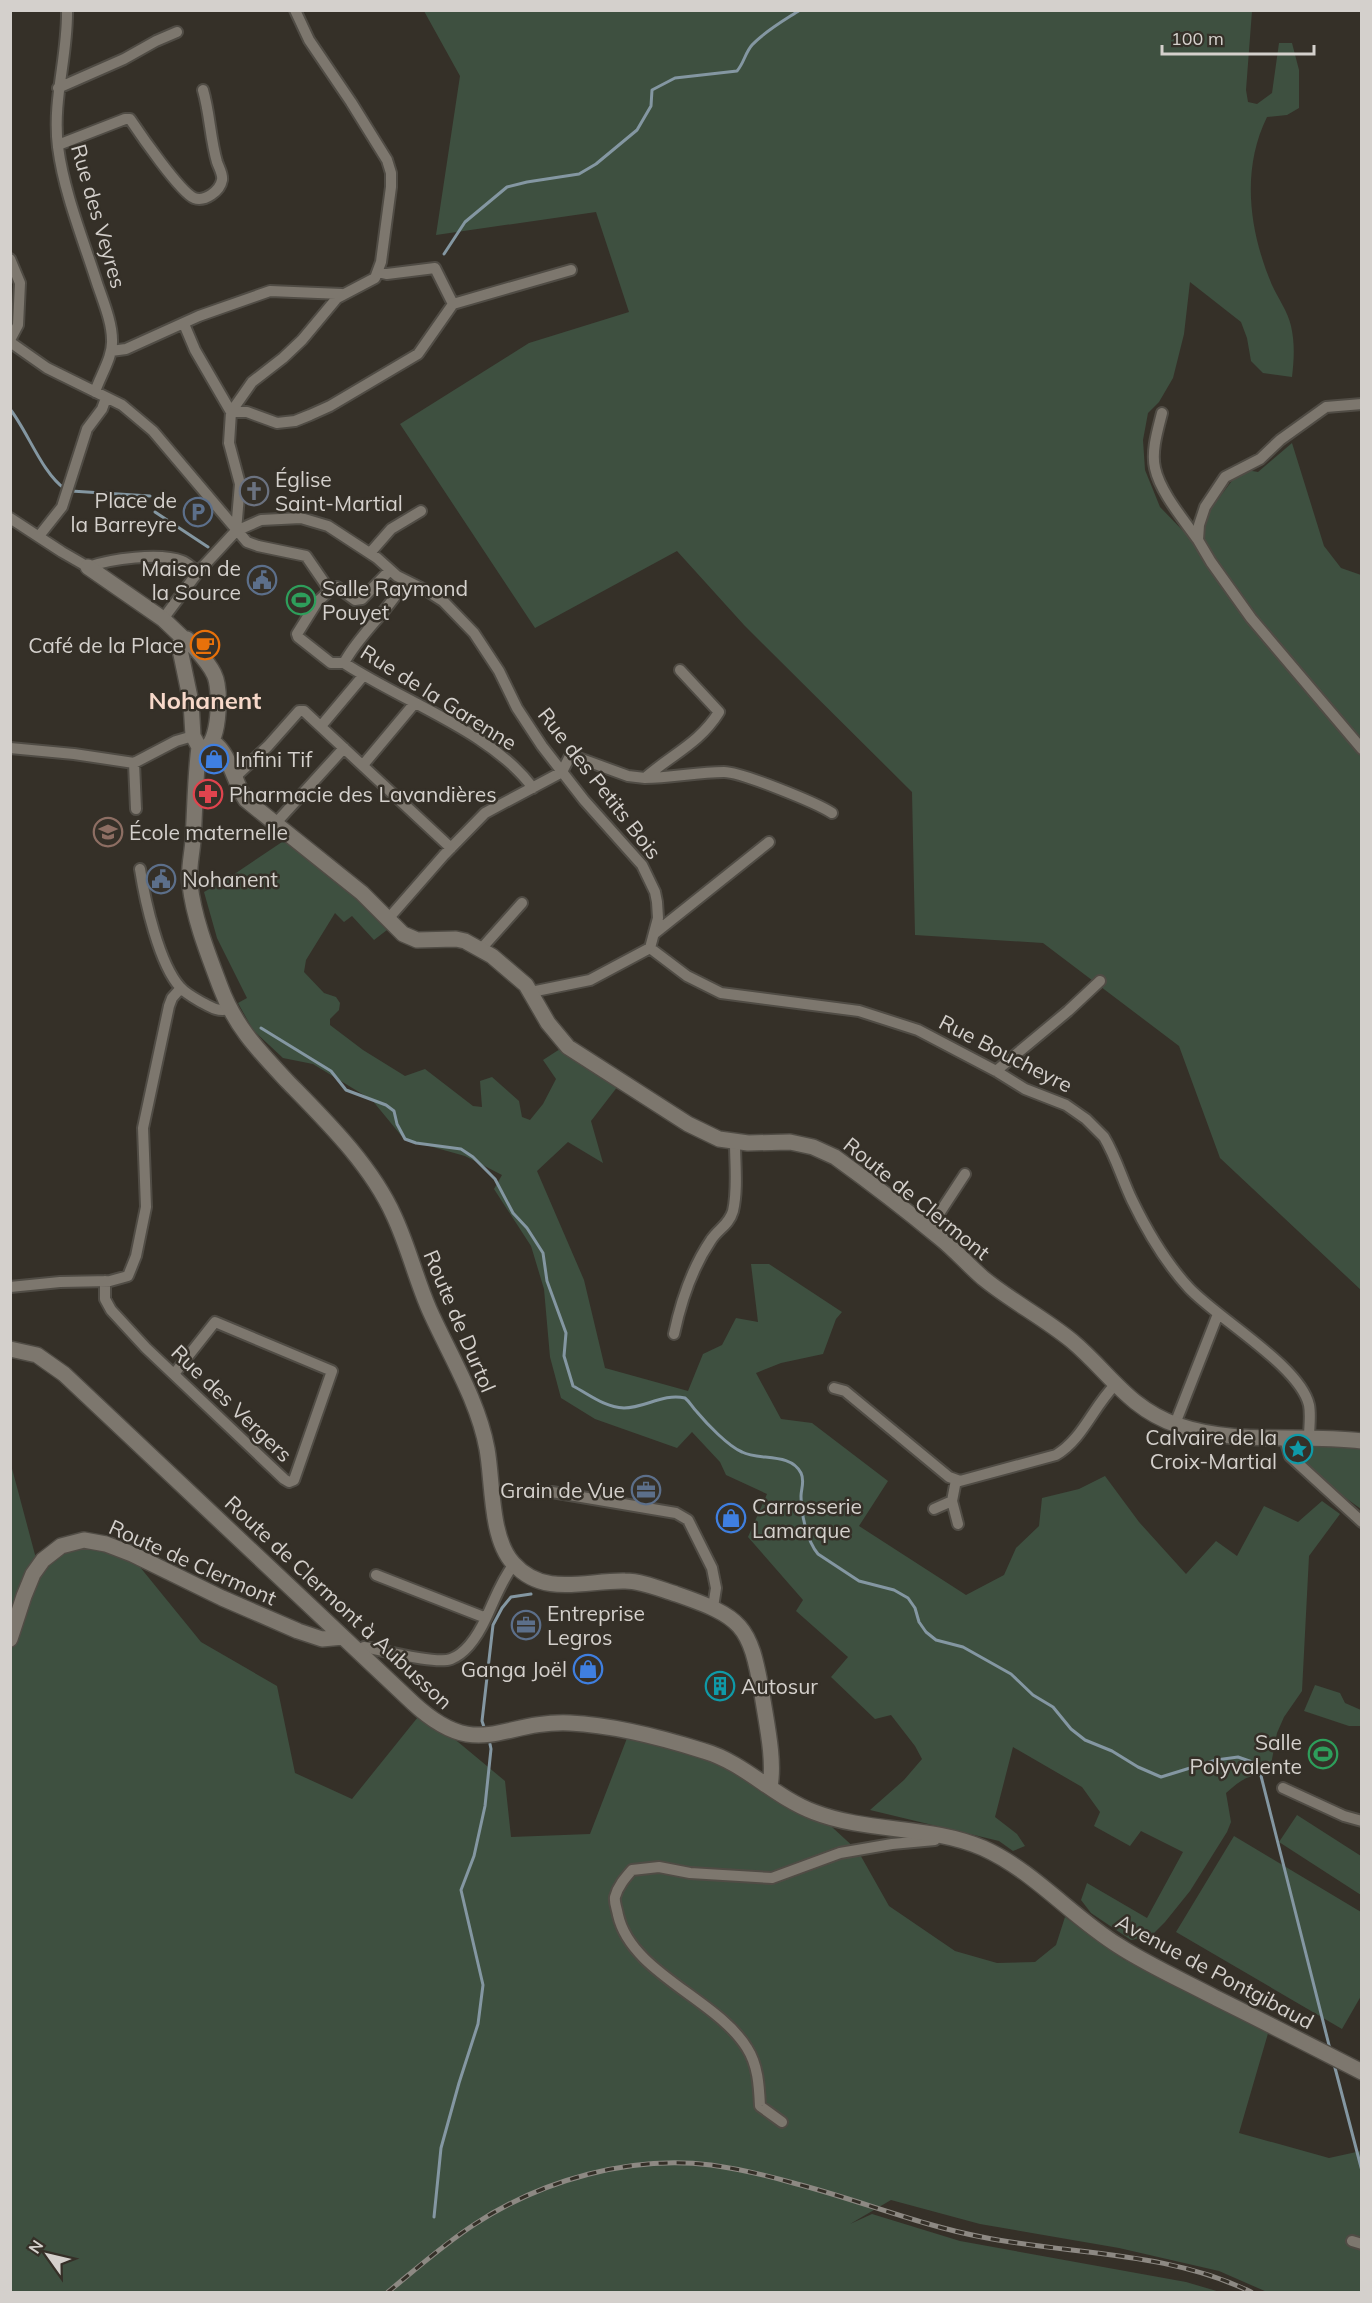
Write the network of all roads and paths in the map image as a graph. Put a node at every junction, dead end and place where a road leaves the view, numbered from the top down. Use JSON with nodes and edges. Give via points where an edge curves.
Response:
{"nodes":[{"id":1,"x":67,"y":10,"type":"edge"},
{"id":2,"x":295,"y":10,"type":"edge"},
{"id":3,"x":177,"y":32,"type":"dead end"},
{"id":4,"x":58,"y":88,"type":"junction"},
{"id":5,"x":203,"y":90,"type":"dead end"},
{"id":6,"x":58,"y":145,"type":"junction"},
{"id":7,"x":10,"y":259,"type":"edge"},
{"id":8,"x":571,"y":270,"type":"dead end"},
{"id":9,"x":378,"y":272,"type":"junction"},
{"id":10,"x":342,"y":294,"type":"junction"},
{"id":11,"x":453,"y":304,"type":"junction"},
{"id":12,"x":184,"y":324,"type":"junction"},
{"id":13,"x":10,"y":341,"type":"edge"},
{"id":14,"x":111,"y":351,"type":"junction"},
{"id":15,"x":95,"y":392,"type":"junction"},
{"id":16,"x":106,"y":398,"type":"junction"},
{"id":17,"x":1362,"y":404,"type":"edge"},
{"id":18,"x":231,"y":412,"type":"junction"},
{"id":19,"x":1162,"y":413,"type":"dead end"},
{"id":20,"x":421,"y":511,"type":"dead end"},
{"id":21,"x":10,"y":518,"type":"edge"},
{"id":22,"x":236,"y":531,"type":"junction"},
{"id":23,"x":39,"y":536,"type":"junction"},
{"id":24,"x":1198,"y":540,"type":"junction"},
{"id":25,"x":370,"y":554,"type":"junction"},
{"id":26,"x":88,"y":567,"type":"junction"},
{"id":27,"x":390,"y":570,"type":"junction"},
{"id":28,"x":198,"y":572,"type":"junction"},
{"id":29,"x":405,"y":581,"type":"junction"},
{"id":30,"x":328,"y":588,"type":"junction"},
{"id":31,"x":163,"y":619,"type":"junction"},
{"id":32,"x":183,"y":638,"type":"junction"},
{"id":33,"x":344,"y":663,"type":"junction"},
{"id":34,"x":680,"y":670,"type":"dead end"},
{"id":35,"x":363,"y":676,"type":"junction"},
{"id":36,"x":414,"y":704,"type":"junction"},
{"id":37,"x":321,"y":726,"type":"junction"},
{"id":38,"x":202,"y":742,"type":"junction"},
{"id":39,"x":10,"y":748,"type":"edge"},
{"id":40,"x":344,"y":748,"type":"junction"},
{"id":41,"x":1362,"y":749,"type":"edge"},
{"id":42,"x":134,"y":763,"type":"junction"},
{"id":43,"x":363,"y":765,"type":"junction"},
{"id":44,"x":562,"y":772,"type":"junction"},
{"id":45,"x":234,"y":778,"type":"junction"},
{"id":46,"x":645,"y":778,"type":"junction"},
{"id":47,"x":533,"y":788,"type":"junction"},
{"id":48,"x":136,"y":809,"type":"dead end"},
{"id":49,"x":832,"y":813,"type":"dead end"},
{"id":50,"x":275,"y":824,"type":"junction"},
{"id":51,"x":769,"y":842,"type":"dead end"},
{"id":52,"x":451,"y":848,"type":"junction"},
{"id":53,"x":140,"y":869,"type":"dead end"},
{"id":54,"x":522,"y":903,"type":"dead end"},
{"id":55,"x":388,"y":919,"type":"junction"},
{"id":56,"x":655,"y":933,"type":"junction"},
{"id":57,"x":650,"y":948,"type":"junction"},
{"id":58,"x":481,"y":949,"type":"junction"},
{"id":59,"x":1100,"y":981,"type":"dead end"},
{"id":60,"x":181,"y":988,"type":"junction"},
{"id":61,"x":531,"y":992,"type":"junction"},
{"id":62,"x":229,"y":1010,"type":"junction"},
{"id":63,"x":996,"y":1071,"type":"junction"},
{"id":64,"x":735,"y":1142,"type":"junction"},
{"id":65,"x":965,"y":1174,"type":"dead end"},
{"id":66,"x":929,"y":1229,"type":"junction"},
{"id":67,"x":105,"y":1281,"type":"junction"},
{"id":68,"x":10,"y":1287,"type":"edge"},
{"id":69,"x":1218,"y":1314,"type":"junction"},
{"id":70,"x":674,"y":1334,"type":"dead end"},
{"id":71,"x":10,"y":1349,"type":"edge"},
{"id":72,"x":174,"y":1374,"type":"junction"},
{"id":73,"x":1115,"y":1385,"type":"junction"},
{"id":74,"x":834,"y":1388,"type":"dead end"},
{"id":75,"x":1176,"y":1424,"type":"junction"},
{"id":76,"x":1309,"y":1437,"type":"junction"},
{"id":77,"x":1285,"y":1439,"type":"junction"},
{"id":78,"x":1362,"y":1441,"type":"edge"},
{"id":79,"x":956,"y":1480,"type":"junction"},
{"id":80,"x":552,"y":1492,"type":"dead end"},
{"id":81,"x":952,"y":1501,"type":"junction"},
{"id":82,"x":934,"y":1509,"type":"dead end"},
{"id":83,"x":1362,"y":1522,"type":"edge"},
{"id":84,"x":958,"y":1524,"type":"dead end"},
{"id":85,"x":514,"y":1564,"type":"junction"},
{"id":86,"x":376,"y":1575,"type":"dead end"},
{"id":87,"x":713,"y":1607,"type":"junction"},
{"id":88,"x":486,"y":1618,"type":"junction"},
{"id":89,"x":344,"y":1638,"type":"junction"},
{"id":90,"x":10,"y":1639,"type":"edge"},
{"id":91,"x":358,"y":1651,"type":"junction"},
{"id":92,"x":770,"y":1786,"type":"junction"},
{"id":93,"x":1283,"y":1788,"type":"dead end"},
{"id":94,"x":789,"y":1799,"type":"joint"},
{"id":95,"x":1362,"y":1821,"type":"edge"},
{"id":96,"x":937,"y":1835,"type":"junction"},
{"id":97,"x":1362,"y":2072,"type":"edge"},
{"id":98,"x":782,"y":2122,"type":"dead end"}],
"edges":[{"from":1,"to":4,"type":"street","name":"Rue des Veyres","via":[[68,33]]},
{"from":2,"to":9,"type":"street","via":[[309,40],[387,160],[391,187]]},
{"from":3,"to":4,"type":"street"},
{"from":4,"to":6,"type":"street","name":"Rue des Veyres"},
{"from":5,"to":6,"type":"street","via":[[222,175],[217,190],[202,199],[193,198],[184,189],[130,119]]},
{"from":6,"to":14,"type":"street","name":"Rue des Veyres","via":[[62,173],[104,305]]},
{"from":7,"to":13,"type":"street","via":[[20,283],[18,325]]},
{"from":8,"to":11,"type":"street"},
{"from":9,"to":10,"type":"street","via":[[369,282]]},
{"from":9,"to":11,"type":"street","via":[[435,268]]},
{"from":10,"to":12,"type":"street","via":[[270,291]]},
{"from":10,"to":18,"type":"street","via":[[296,346],[252,382]]},
{"from":11,"to":18,"type":"street","via":[[418,354],[330,406],[295,421],[277,423],[247,412]]},
{"from":12,"to":14,"type":"street","via":[[126,349]]},
{"from":12,"to":18,"type":"street"},
{"from":13,"to":15,"type":"street","via":[[47,368]]},
{"from":14,"to":15,"type":"street","name":"Rue des Veyres"},
{"from":15,"to":16,"type":"street"},
{"from":16,"to":22,"type":"street","via":[[122,405],[153,430]]},
{"from":16,"to":23,"type":"street","via":[[87,429],[57,515]]},
{"from":17,"to":24,"type":"street","via":[[1326,407],[1260,459],[1225,477],[1205,507]]},
{"from":18,"to":22,"type":"street","via":[[229,443],[240,484]]},
{"from":19,"to":24,"type":"street","via":[[1156,433],[1155,468],[1170,501]]},
{"from":20,"to":25,"type":"street","via":[[391,529]]},
{"from":21,"to":23,"type":"street"},
{"from":22,"to":25,"type":"street","name":"Rue des Petits Bois","via":[[261,520],[301,518],[328,526]]},
{"from":22,"to":28,"type":"street"},
{"from":22,"to":30,"type":"street","via":[[258,546],[306,556]]},
{"from":23,"to":26,"type":"street"},
{"from":24,"to":41,"type":"street","via":[[1251,618]]},
{"from":25,"to":27,"type":"street","name":"Rue des Petits Bois"},
{"from":26,"to":28,"type":"street","via":[[147,556],[183,561]]},
{"from":26,"to":31,"type":"street"},
{"from":27,"to":29,"type":"street","name":"Rue des Petits Bois"},
{"from":27,"to":30,"type":"street","via":[[362,599],[356,600],[337,587]]},
{"from":28,"to":31,"type":"street"},
{"from":29,"to":33,"type":"street","name":"Rue de la Garenne","via":[[395,599],[354,644]]},
{"from":29,"to":44,"type":"street","name":"Rue des Petits Bois","via":[[443,601],[474,633],[517,708]]},
{"from":30,"to":33,"type":"street","via":[[297,634],[331,663]]},
{"from":31,"to":32,"type":"street"},
{"from":32,"to":38,"type":"street","via":[[179,645]]},
{"from":32,"to":38,"type":"street","via":[[188,639],[215,675],[219,702]]},
{"from":33,"to":35,"type":"street","name":"Rue de la Garenne"},
{"from":34,"to":46,"type":"street","via":[[719,712],[691,746]]},
{"from":35,"to":36,"type":"street","name":"Rue de la Garenne"},
{"from":35,"to":37,"type":"street"},
{"from":36,"to":43,"type":"street"},
{"from":36,"to":47,"type":"street","name":"Rue de la Garenne","via":[[485,743]]},
{"from":37,"to":40,"type":"street"},
{"from":37,"to":45,"type":"street","via":[[299,711]]},
{"from":38,"to":42,"type":"street","via":[[176,741]]},
{"from":38,"to":45,"type":"street","name":"Route de Clermont","via":[[222,750]]},
{"from":38,"to":62,"type":"street","name":"Route de Durtol","via":[[190,885],[198,921]]},
{"from":39,"to":42,"type":"street"},
{"from":40,"to":43,"type":"street"},
{"from":40,"to":50,"type":"street"},
{"from":42,"to":48,"type":"street"},
{"from":43,"to":52,"type":"street"},
{"from":44,"to":46,"type":"street","via":[[569,758],[576,757],[628,776]]},
{"from":44,"to":47,"type":"street"},
{"from":44,"to":56,"type":"street","name":"Rue des Petits Bois","via":[[642,865],[655,891]]},
{"from":45,"to":50,"type":"street","name":"Route de Clermont","via":[[246,800]]},
{"from":46,"to":49,"type":"street","via":[[727,772],[813,802]]},
{"from":47,"to":52,"type":"street","via":[[485,813]]},
{"from":50,"to":55,"type":"street","name":"Route de Clermont","via":[[362,893]]},
{"from":51,"to":56,"type":"street"},
{"from":52,"to":55,"type":"street"},
{"from":53,"to":60,"type":"street","via":[[157,942]]},
{"from":54,"to":58,"type":"street"},
{"from":55,"to":58,"type":"street","name":"Route de Clermont","via":[[411,939],[456,939]]},
{"from":56,"to":57,"type":"street","name":"Rue des Petits Bois"},
{"from":57,"to":61,"type":"street","via":[[590,980]]},
{"from":57,"to":63,"type":"street","name":"Rue Boucheyre","via":[[687,976],[718,992],[885,1017]]},
{"from":58,"to":61,"type":"street","name":"Route de Clermont","via":[[522,979]]},
{"from":59,"to":63,"type":"street"},
{"from":60,"to":62,"type":"street","via":[[211,1007]]},
{"from":60,"to":67,"type":"street","via":[[169,1006],[143,1128],[146,1207],[136,1256],[128,1276]]},
{"from":61,"to":64,"type":"street","name":"Route de Clermont","via":[[548,1023],[577,1054],[687,1124]]},
{"from":62,"to":85,"type":"street","name":"Route de Durtol","via":[[256,1048],[334,1130],[379,1188],[394,1216],[428,1307],[477,1413],[487,1447],[499,1534]]},
{"from":63,"to":69,"type":"street","name":"Rue Boucheyre","via":[[1025,1089],[1066,1105],[1095,1127],[1110,1148],[1161,1253]]},
{"from":64,"to":66,"type":"street","name":"Route de Clermont","via":[[790,1142],[823,1151]]},
{"from":64,"to":70,"type":"street","via":[[732,1212],[695,1266]]},
{"from":65,"to":66,"type":"street"},
{"from":66,"to":73,"type":"street","name":"Route de Clermont","via":[[982,1277],[1071,1340]]},
{"from":67,"to":68,"type":"street"},
{"from":67,"to":72,"type":"street","name":"Rue des Vergers","via":[[106,1304]]},
{"from":69,"to":75,"type":"street"},
{"from":69,"to":76,"type":"street","name":"Rue Boucheyre","via":[[1290,1374],[1309,1406]]},
{"from":71,"to":89,"type":"street","name":"Route de Clermont à Aubusson","via":[[37,1355],[64,1374]]},
{"from":72,"to":72,"type":"street","name":"Rue des Vergers","via":[[284,1479],[294,1480],[332,1371],[214,1322]]},
{"from":73,"to":75,"type":"street","name":"Route de Clermont","via":[[1140,1407]]},
{"from":73,"to":79,"type":"street","via":[[1073,1441],[1056,1455]]},
{"from":74,"to":79,"type":"street","via":[[845,1391]]},
{"from":75,"to":77,"type":"street","name":"Route de Clermont","via":[[1222,1436]]},
{"from":76,"to":77,"type":"street","name":"Route de Clermont"},
{"from":76,"to":78,"type":"street","name":"Route de Clermont"},
{"from":77,"to":83,"type":"street","via":[[1290,1456]]},
{"from":79,"to":81,"type":"street"},
{"from":80,"to":87,"type":"street","via":[[676,1513],[688,1520],[712,1568],[716,1588]]},
{"from":81,"to":82,"type":"street"},
{"from":81,"to":84,"type":"street"},
{"from":85,"to":87,"type":"street","name":"Route de Durtol","via":[[551,1585],[629,1580]]},
{"from":85,"to":88,"type":"street"},
{"from":86,"to":88,"type":"street"},
{"from":87,"to":92,"type":"street","name":"Route de Durtol","via":[[737,1623],[753,1651],[770,1752]]},
{"from":88,"to":91,"type":"street","via":[[466,1649],[450,1660],[364,1647]]},
{"from":89,"to":90,"type":"street","name":"Route de Clermont","via":[[310,1635],[132,1554],[84,1540],[61,1546],[43,1560],[33,1574]]},
{"from":89,"to":91,"type":"street","name":"Route de Clermont à Aubusson"},
{"from":91,"to":92,"type":"street","name":"Route de Clermont à Aubusson","via":[[425,1714],[457,1732],[484,1736],[553,1723],[588,1725],[710,1752]]},
{"from":92,"to":94,"type":"street","name":"Route de Clermont à Aubusson"},
{"from":93,"to":95,"type":"street"},
{"from":94,"to":96,"type":"street","name":"Avenue de Pontgibaud","via":[[829,1817]]},
{"from":96,"to":97,"type":"street","name":"Avenue de Pontgibaud","via":[[994,1853],[1129,1952]]},
{"from":96,"to":98,"type":"street","via":[[935,1840],[840,1853],[772,1878],[659,1867],[632,1870],[621,1882],[615,1898],[622,1931],[639,1952],[722,2019],[748,2048],[759,2079],[760,2106]]}]}
